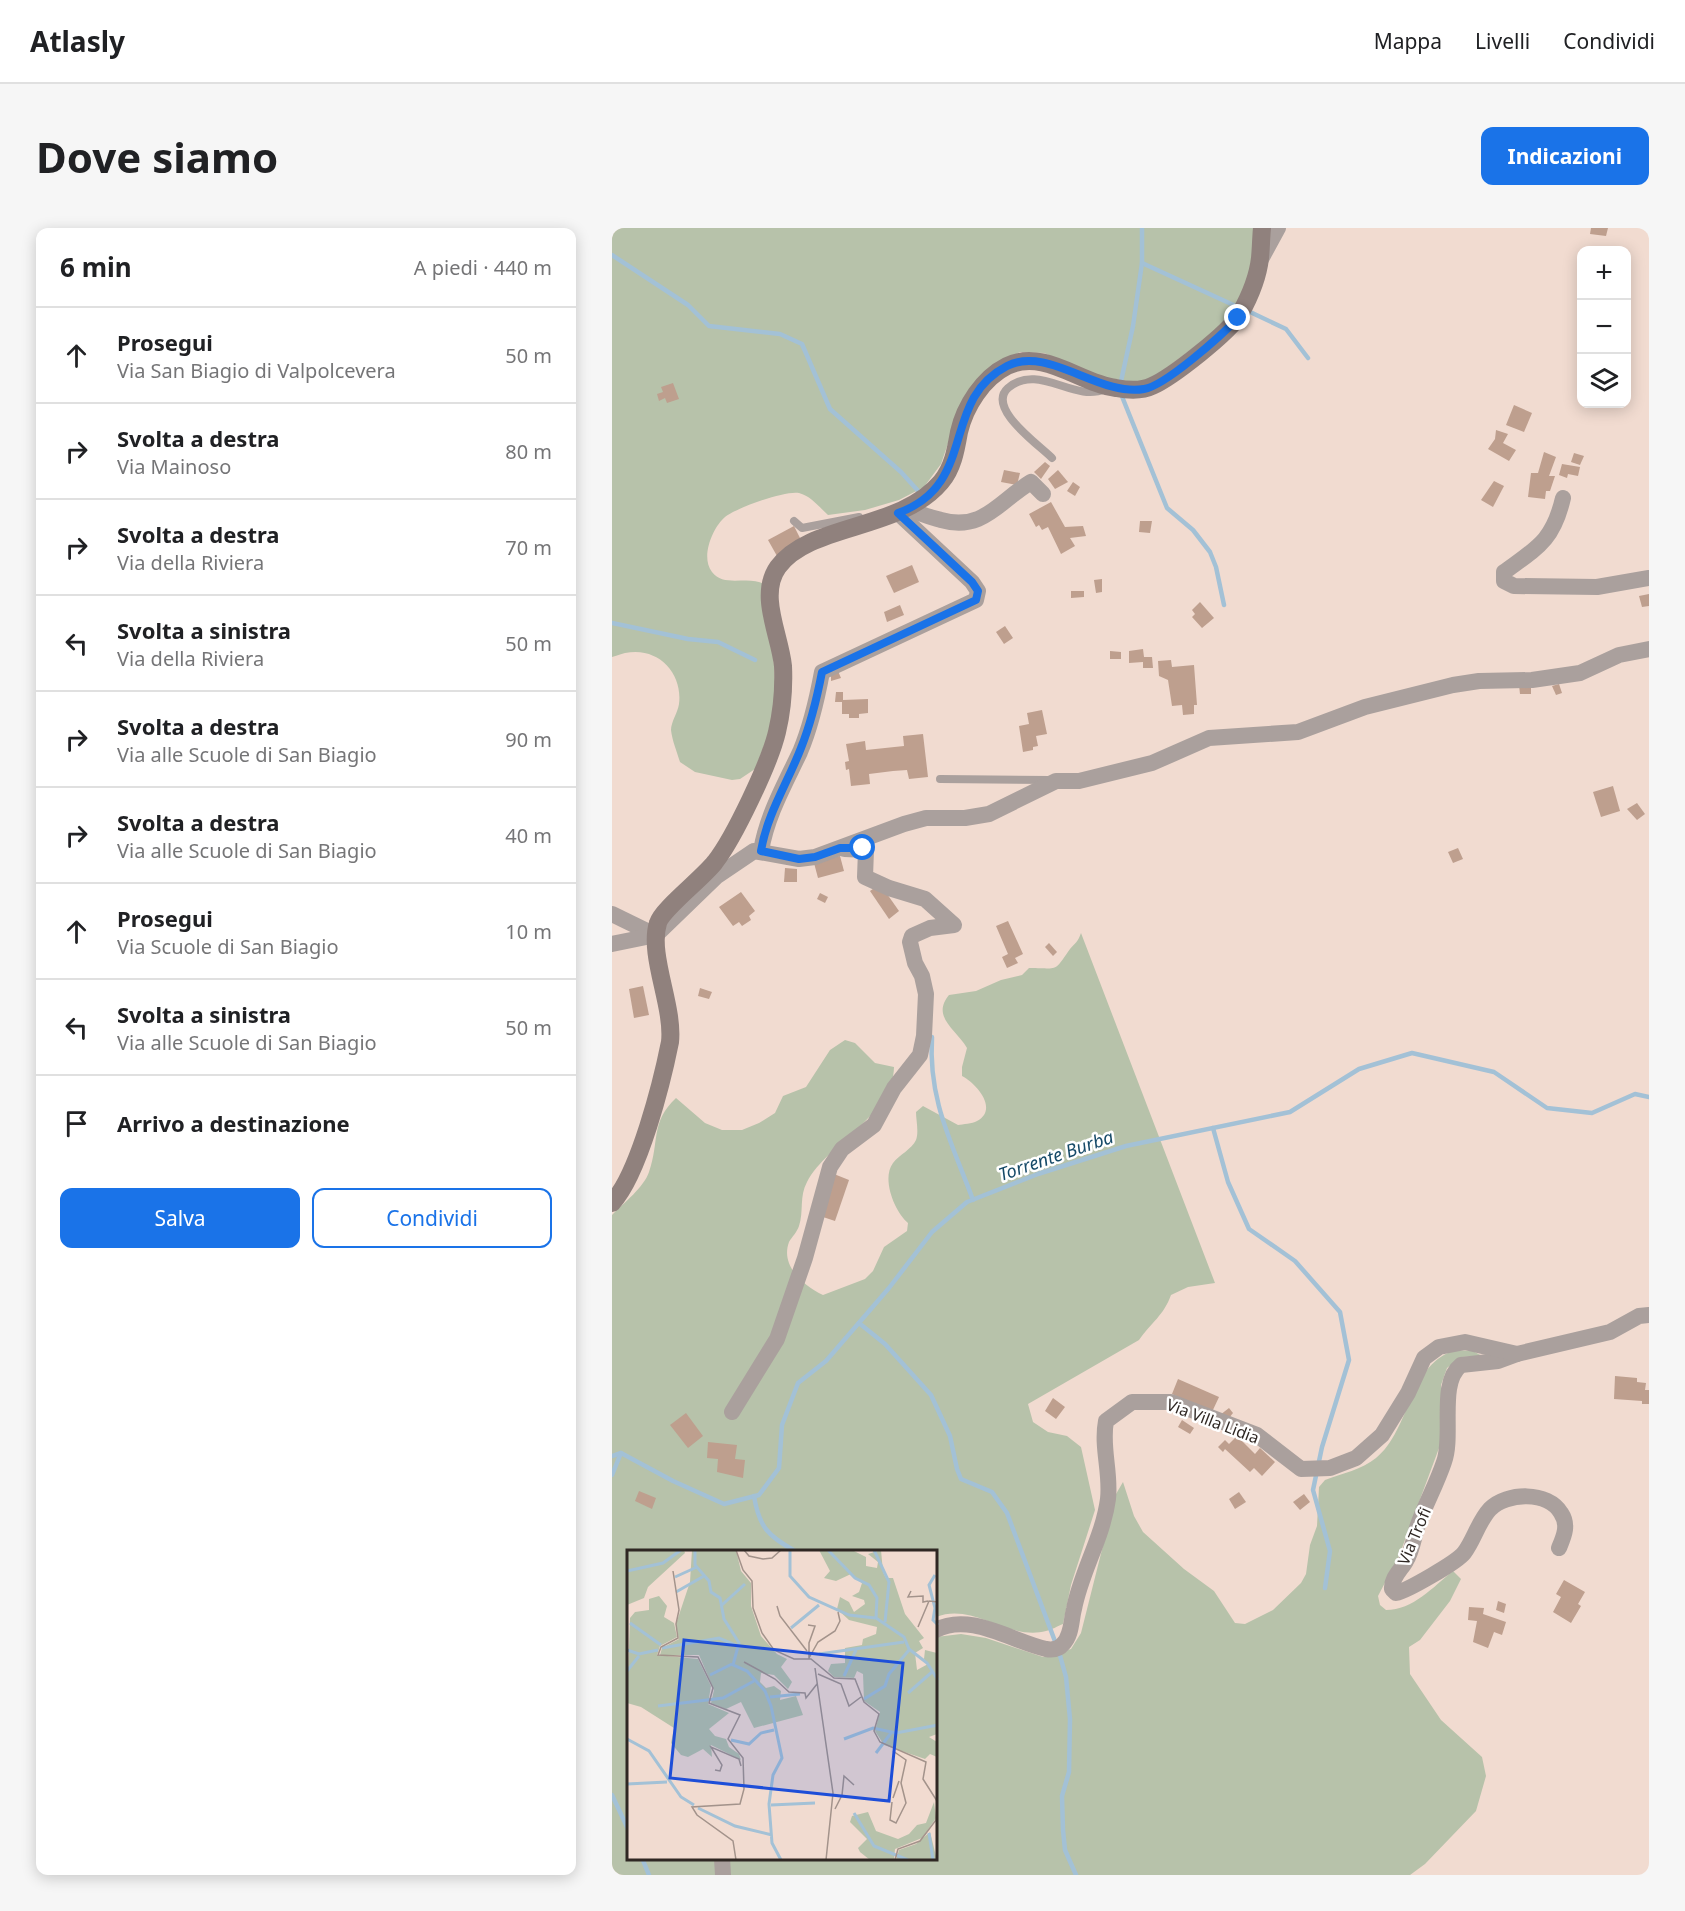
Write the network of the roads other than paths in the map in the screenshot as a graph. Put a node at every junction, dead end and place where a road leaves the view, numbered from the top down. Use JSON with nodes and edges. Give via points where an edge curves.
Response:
{"nodes":[{"id":1,"x":1262,"y":228,"type":"edge"},
{"id":2,"x":1278,"y":228,"type":"edge"},
{"id":3,"x":1260,"y":261,"type":"junction"},
{"id":4,"x":1111,"y":388,"type":"junction"},
{"id":5,"x":1052,"y":458,"type":"dead end"},
{"id":6,"x":1042,"y":494,"type":"dead end"},
{"id":7,"x":1563,"y":498,"type":"dead end"},
{"id":8,"x":897,"y":513,"type":"junction"},
{"id":9,"x":794,"y":521,"type":"dead end"},
{"id":10,"x":1649,"y":578,"type":"edge"},
{"id":11,"x":1649,"y":649,"type":"edge"},
{"id":12,"x":940,"y":779,"type":"dead end"},
{"id":13,"x":1056,"y":781,"type":"junction"},
{"id":14,"x":840,"y":848,"type":"junction"},
{"id":15,"x":761,"y":851,"type":"junction"},
{"id":16,"x":612,"y":914,"type":"edge"},
{"id":17,"x":656,"y":935,"type":"junction"},
{"id":18,"x":612,"y":944,"type":"edge"},
{"id":19,"x":612,"y":1203,"type":"edge"},
{"id":20,"x":1649,"y":1315,"type":"edge"},
{"id":21,"x":1517,"y":1354,"type":"junction"},
{"id":22,"x":732,"y":1412,"type":"dead end"},
{"id":23,"x":1558,"y":1548,"type":"dead end"},
{"id":24,"x":938,"y":1629,"type":"edge"},
{"id":25,"x":722,"y":1860,"type":"edge"},
{"id":26,"x":723,"y":1875,"type":"edge"}],
"edges":[{"from":1,"to":3,"type":"street"},
{"from":2,"to":3,"type":"street"},
{"from":3,"to":4,"type":"street","via":[[1238,318],[1222,336],[1159,382],[1144,389]]},
{"from":4,"to":5,"type":"lane","via":[[1084,393],[1046,380],[1027,380],[1005,391],[1002,403],[1006,415]]},
{"from":4,"to":8,"type":"street","via":[[1040,361],[1009,365],[993,375],[969,405],[943,481]]},
{"from":6,"to":8,"type":"street","via":[[1031,482],[983,518],[963,525],[920,514]]},
{"from":7,"to":10,"type":"street","via":[[1557,523],[1542,545],[1504,572],[1504,581],[1514,586],[1597,587]]},
{"from":8,"to":9,"type":"lane","via":[[865,515],[802,528]]},
{"from":8,"to":15,"type":"street","via":[[972,582],[978,591],[976,600],[822,672],[815,708],[764,831]]},
{"from":8,"to":17,"type":"street","via":[[808,544],[790,555],[774,575],[770,601],[783,665],[777,734],[716,861],[659,919]]},
{"from":11,"to":13,"type":"street","via":[[1619,655],[1580,673],[1453,685],[1365,707],[1298,732],[1209,738],[1152,763],[1079,781]]},
{"from":12,"to":13,"type":"lane"},
{"from":13,"to":14,"type":"street","via":[[989,814],[926,818]]},
{"from":14,"to":15,"type":"street","via":[[799,859]]},
{"from":14,"to":22,"type":"street","via":[[866,850],[865,876],[889,888],[925,898],[954,925],[930,928],[912,936],[915,963],[926,994],[920,1055],[894,1088],[874,1125],[842,1149],[830,1167],[777,1339]]},
{"from":15,"to":17,"type":"street","via":[[746,854],[733,863]]},
{"from":16,"to":17,"type":"street"},
{"from":17,"to":18,"type":"street"},
{"from":17,"to":19,"type":"street","via":[[670,1042],[636,1161],[626,1185]]},
{"from":20,"to":21,"type":"street","name":"Via Villa Lidia","via":[[1639,1316],[1610,1332]]},
{"from":21,"to":23,"type":"street","name":"Via Trofi","via":[[1498,1361],[1461,1365],[1455,1372],[1448,1392],[1450,1436],[1446,1457],[1408,1559],[1392,1589],[1396,1593],[1408,1590],[1463,1555],[1491,1508],[1513,1498],[1542,1499],[1559,1509],[1566,1525]]},
{"from":21,"to":24,"type":"street","name":"Via Villa Lidia","via":[[1466,1341],[1431,1352],[1371,1447],[1344,1464],[1316,1471],[1301,1469],[1257,1435],[1171,1402],[1132,1402],[1106,1421],[1108,1500],[1074,1606],[1070,1632],[1063,1644],[1054,1650],[1046,1649],[966,1622],[948,1623]]},
{"from":25,"to":26,"type":"street"}]}
